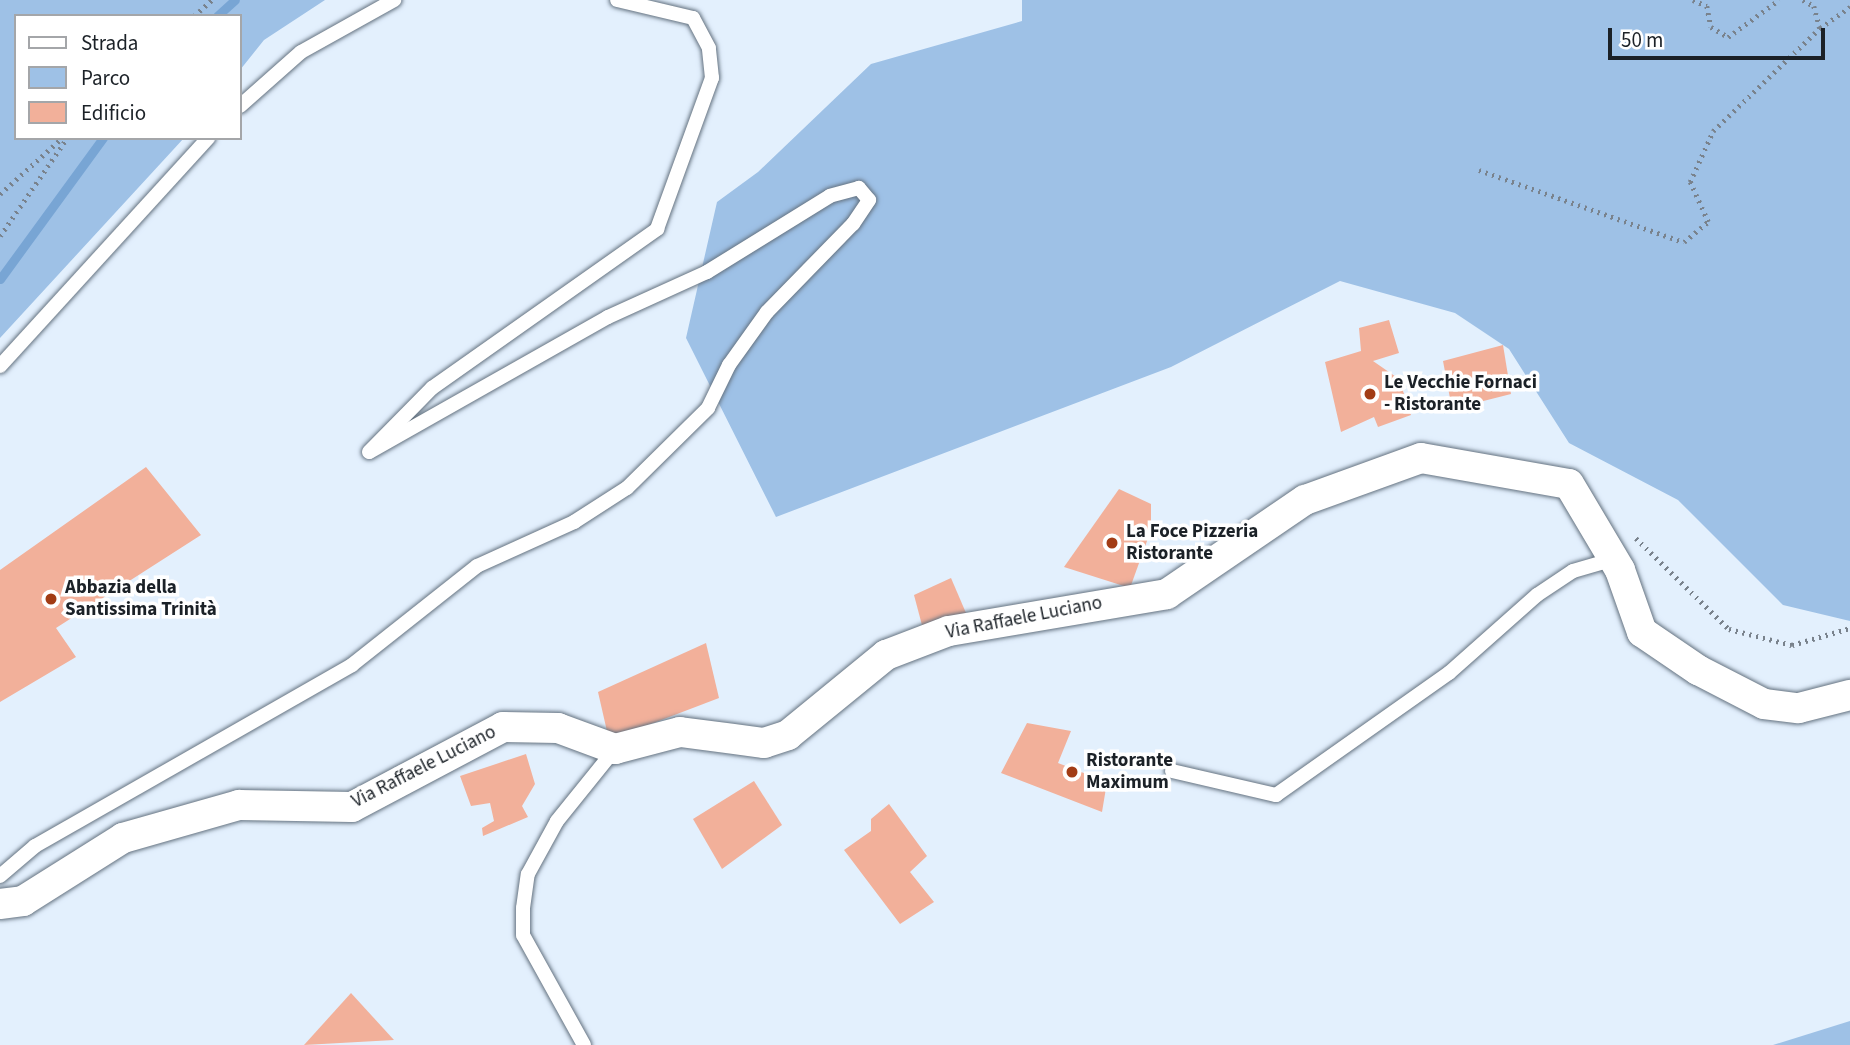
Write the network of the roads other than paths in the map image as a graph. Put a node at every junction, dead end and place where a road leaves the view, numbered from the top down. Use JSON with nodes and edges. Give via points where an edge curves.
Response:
{"nodes":[{"id":1,"x":394,"y":0,"type":"edge"},
{"id":2,"x":617,"y":0,"type":"edge"},
{"id":3,"x":242,"y":104,"type":"edge"},
{"id":4,"x":206,"y":140,"type":"edge"},
{"id":5,"x":0,"y":366,"type":"edge"},
{"id":6,"x":1614,"y":559,"type":"junction"},
{"id":7,"x":1850,"y":695,"type":"edge"},
{"id":8,"x":615,"y":749,"type":"junction"},
{"id":9,"x":1172,"y":771,"type":"dead end"},
{"id":10,"x":0,"y":876,"type":"edge"},
{"id":11,"x":0,"y":904,"type":"edge"},
{"id":12,"x":584,"y":1045,"type":"edge"}],
"edges":[{"from":1,"to":3,"type":"lane","via":[[301,52]]},
{"from":2,"to":10,"type":"lane","via":[[693,18],[709,48],[712,78],[657,229],[432,388],[369,453],[608,317],[708,272],[830,196],[859,188],[869,200],[853,225],[767,312],[729,365],[708,408],[627,488],[574,522],[477,566],[352,665],[35,846]]},
{"from":4,"to":5,"type":"lane"},
{"from":6,"to":7,"type":"street","name":"Via Raffaele Luciano","via":[[1642,632],[1698,670],[1764,704],[1799,708]]},
{"from":6,"to":8,"type":"street","name":"Via Raffaele Luciano","via":[[1569,484],[1421,458],[1305,500],[1167,594],[949,631],[886,655],[788,735],[764,743],[680,732]]},
{"from":6,"to":9,"type":"lane","via":[[1573,571],[1536,595],[1449,673],[1276,795]]},
{"from":8,"to":11,"type":"street","name":"Via Raffaele Luciano","via":[[558,728],[503,727],[352,807],[239,805],[122,838],[23,901]]},
{"from":8,"to":12,"type":"lane","via":[[557,821],[528,874],[523,908],[523,935]]}]}
